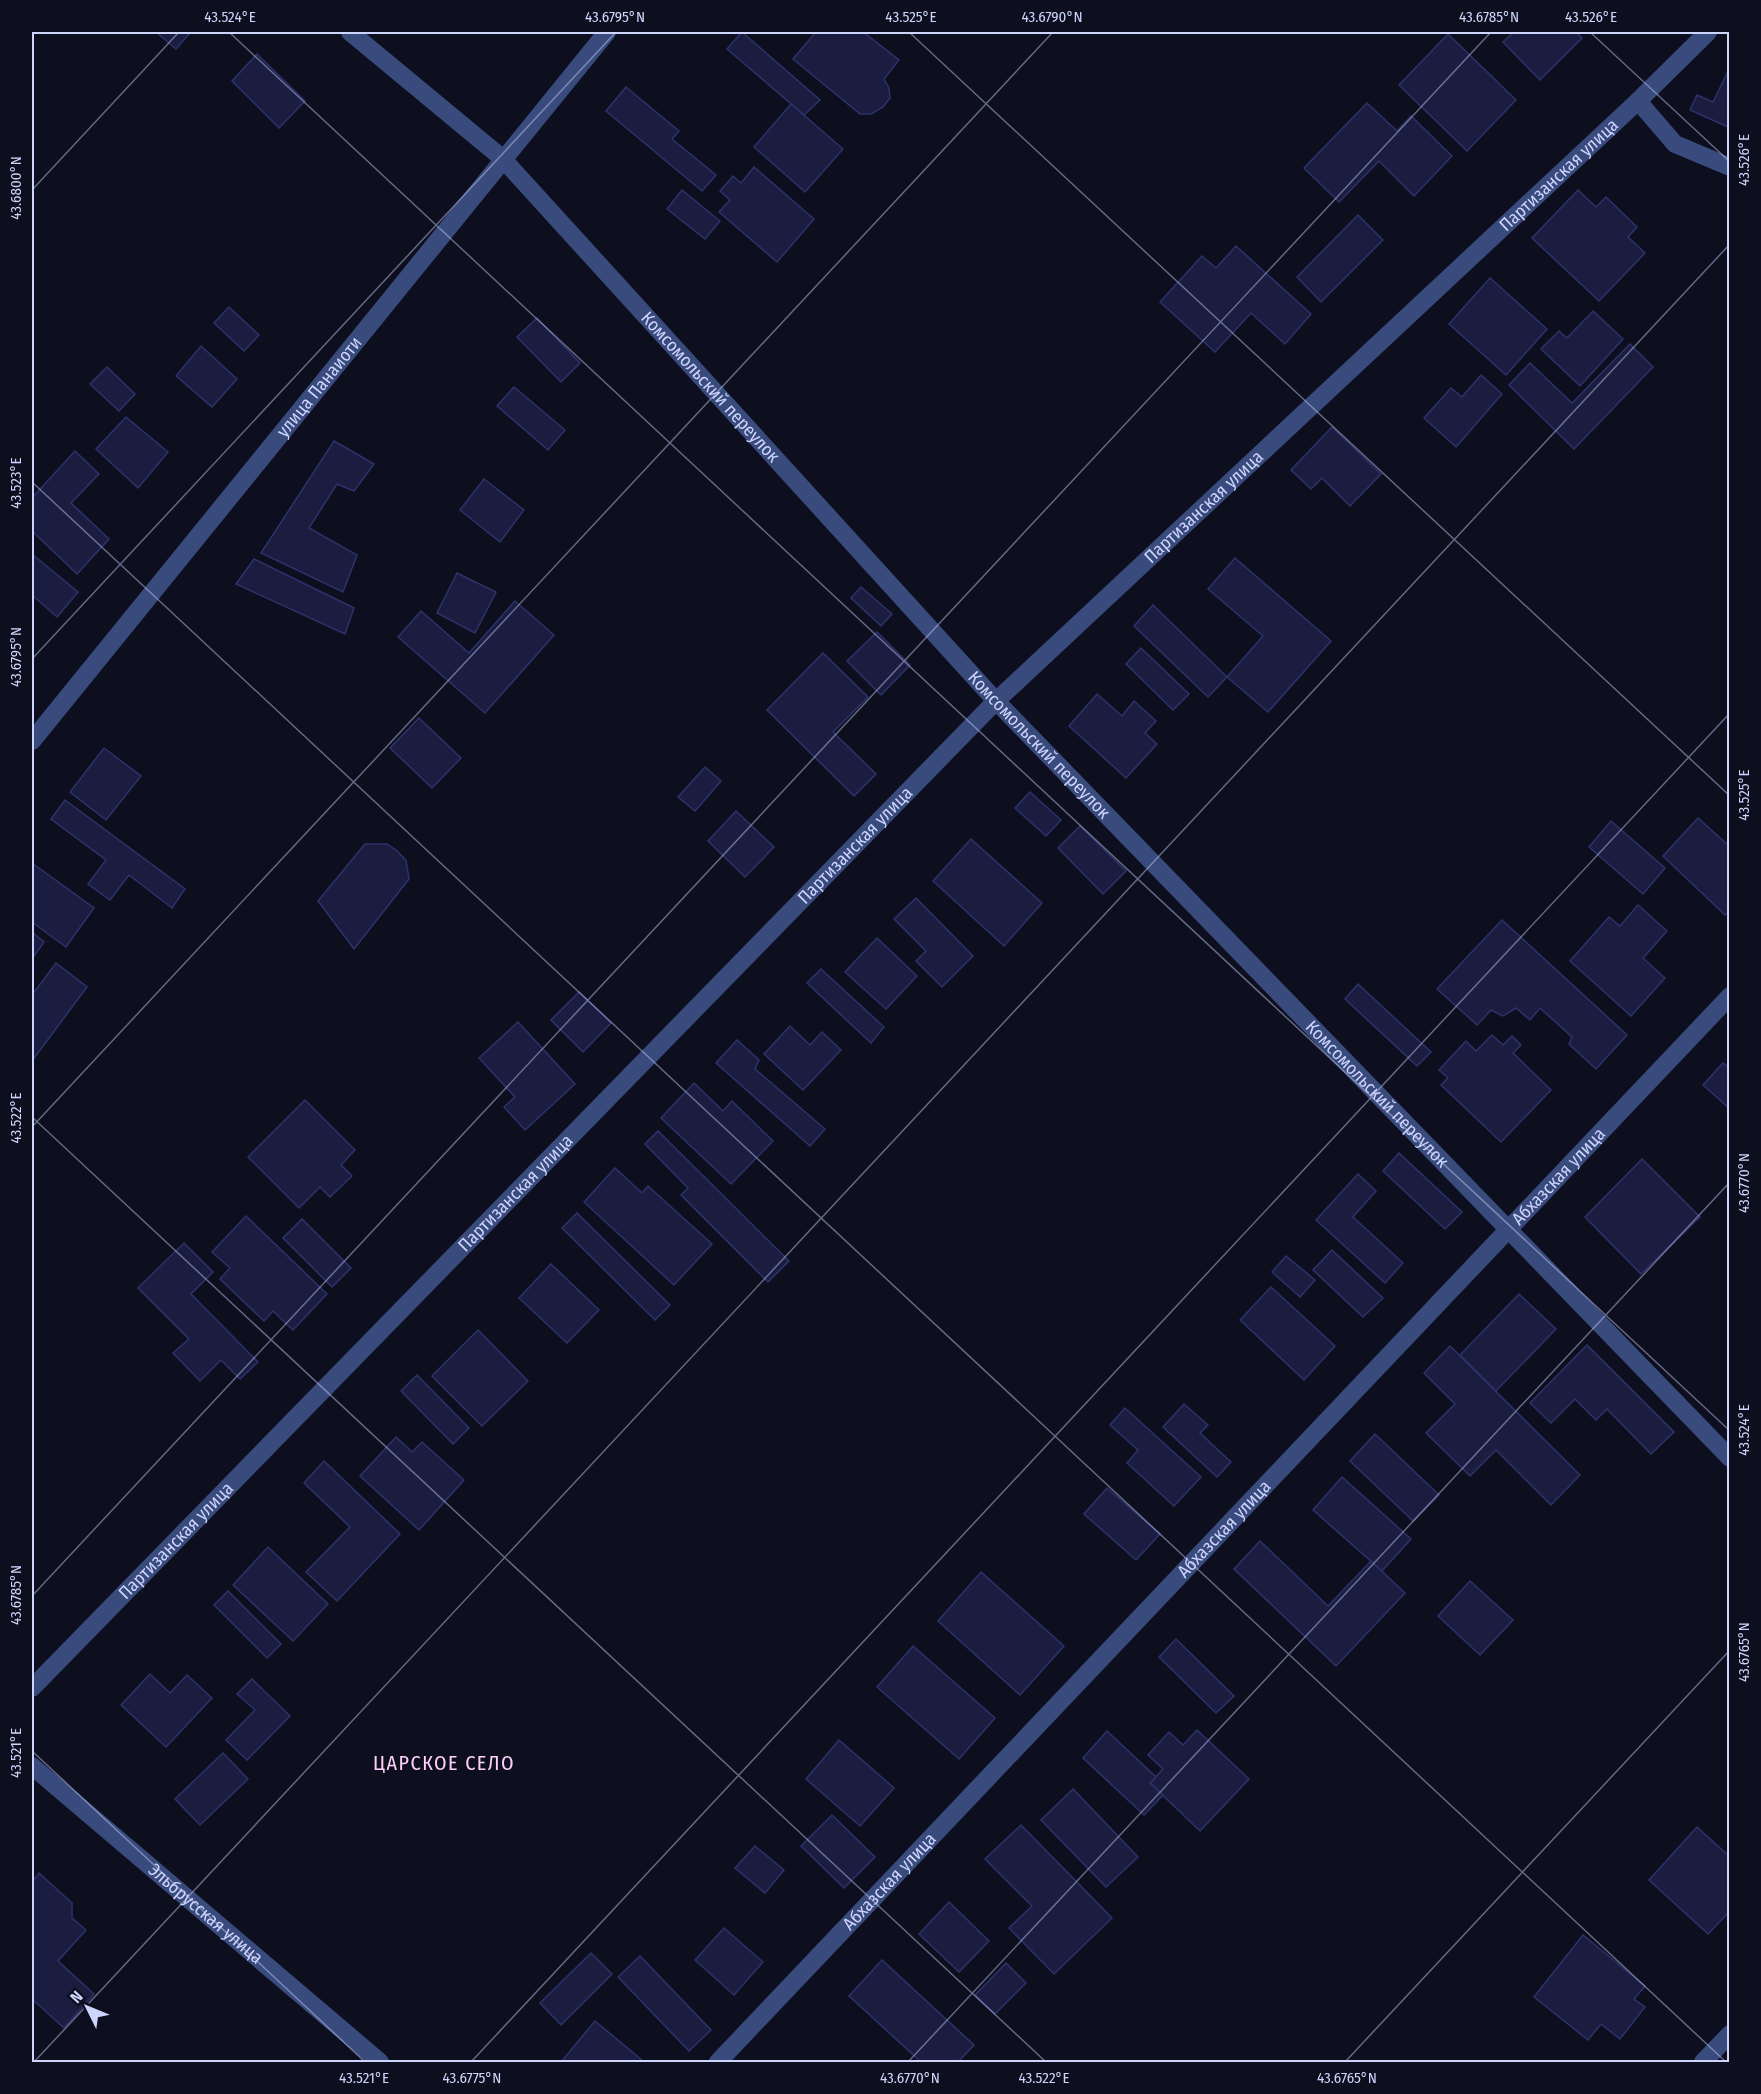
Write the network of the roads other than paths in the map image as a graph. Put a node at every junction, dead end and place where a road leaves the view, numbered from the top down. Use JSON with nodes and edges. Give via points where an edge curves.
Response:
{"nodes":[{"id":1,"x":350,"y":32,"type":"edge"},
{"id":2,"x":607,"y":32,"type":"edge"},
{"id":3,"x":1708,"y":32,"type":"edge"},
{"id":4,"x":1638,"y":100,"type":"junction"},
{"id":5,"x":502,"y":158,"type":"junction"},
{"id":6,"x":1730,"y":167,"type":"edge"},
{"id":7,"x":996,"y":701,"type":"junction"},
{"id":8,"x":32,"y":741,"type":"edge"},
{"id":9,"x":1730,"y":996,"type":"edge"},
{"id":10,"x":1509,"y":1230,"type":"junction"},
{"id":11,"x":1730,"y":1458,"type":"edge"},
{"id":12,"x":32,"y":1688,"type":"edge"},
{"id":13,"x":32,"y":1766,"type":"edge"},
{"id":14,"x":1730,"y":2034,"type":"edge"},
{"id":15,"x":380,"y":2062,"type":"edge"},
{"id":16,"x":718,"y":2062,"type":"edge"},
{"id":17,"x":1702,"y":2062,"type":"edge"}],
"edges":[{"from":1,"to":5,"type":"street","name":"Комсомольский переулок"},
{"from":2,"to":5,"type":"street","name":"улица Панаиоти"},
{"from":3,"to":4,"type":"street","name":"Партизанская улица"},
{"from":4,"to":6,"type":"street","via":[[1675,144]]},
{"from":4,"to":7,"type":"street","name":"Партизанская улица"},
{"from":5,"to":7,"type":"street","name":"Комсомольский переулок"},
{"from":5,"to":8,"type":"street","name":"улица Панаиоти"},
{"from":7,"to":10,"type":"street","name":"Комсомольский переулок"},
{"from":7,"to":12,"type":"street","name":"Партизанская улица"},
{"from":9,"to":10,"type":"street","name":"Абхазская улица"},
{"from":10,"to":11,"type":"street","name":"Комсомольский переулок"},
{"from":10,"to":16,"type":"street","name":"Абхазская улица"},
{"from":13,"to":15,"type":"street","name":"Эльбрусская улица"},
{"from":14,"to":17,"type":"street"}]}
